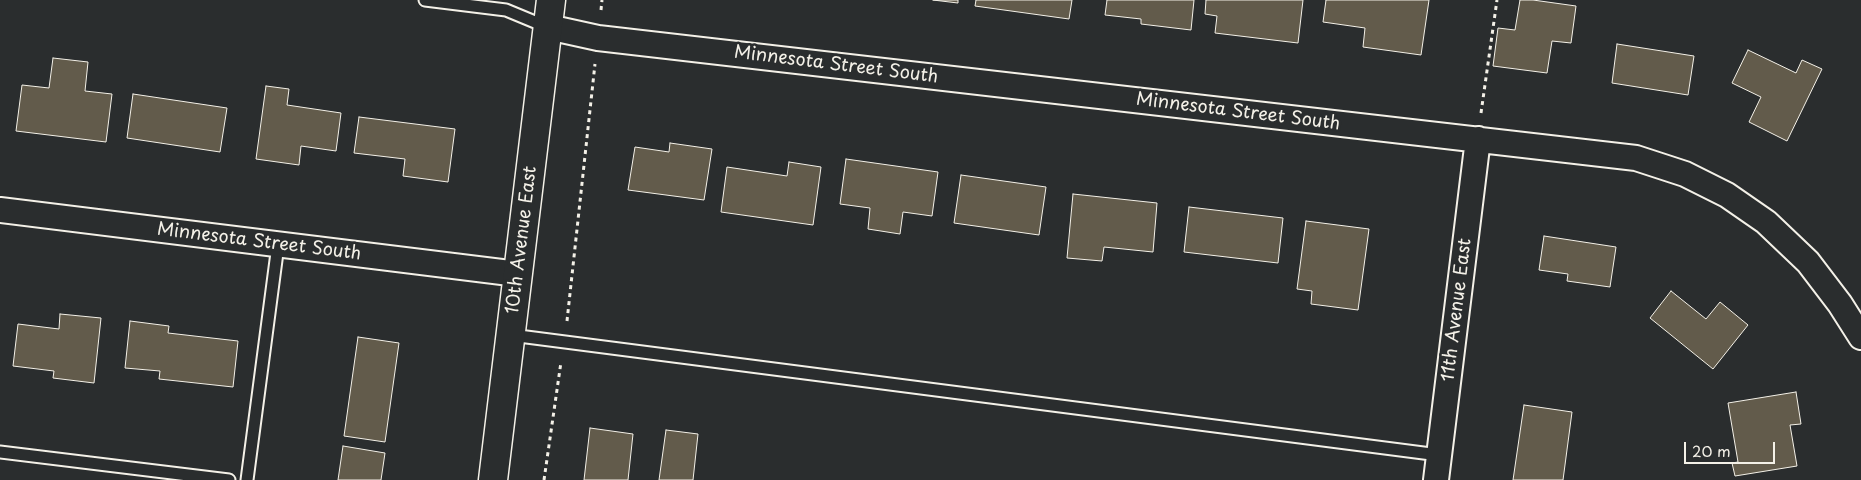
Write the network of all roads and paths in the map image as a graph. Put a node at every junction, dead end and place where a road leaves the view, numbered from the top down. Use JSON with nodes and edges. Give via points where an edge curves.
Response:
{"nodes":[{"id":1,"x":425,"y":0,"type":"edge"},
{"id":2,"x":551,"y":0,"type":"edge"},
{"id":3,"x":602,"y":0,"type":"edge"},
{"id":4,"x":1497,"y":0,"type":"edge"},
{"id":5,"x":548,"y":27,"type":"junction"},
{"id":6,"x":598,"y":38,"type":"junction"},
{"id":7,"x":1478,"y":139,"type":"junction"},
{"id":8,"x":0,"y":210,"type":"edge"},
{"id":9,"x":278,"y":245,"type":"junction"},
{"id":10,"x":518,"y":274,"type":"junction"},
{"id":11,"x":511,"y":335,"type":"junction"},
{"id":12,"x":1861,"y":337,"type":"edge"},
{"id":13,"x":564,"y":342,"type":"junction"},
{"id":14,"x":0,"y":452,"type":"edge"},
{"id":15,"x":1439,"y":455,"type":"junction"},
{"id":16,"x":229,"y":480,"type":"edge"},
{"id":17,"x":247,"y":480,"type":"edge"},
{"id":18,"x":493,"y":480,"type":"edge"},
{"id":19,"x":544,"y":480,"type":"edge"},
{"id":20,"x":1436,"y":480,"type":"edge"}],
"edges":[{"from":1,"to":5,"type":"lane","via":[[506,10]]},
{"from":2,"to":5,"type":"main road","name":"10th Avenue East"},
{"from":3,"to":6,"type":"path"},
{"from":4,"to":7,"type":"path"},
{"from":5,"to":6,"type":"street","name":"Minnesota Street South"},
{"from":5,"to":10,"type":"main road","name":"10th Avenue East"},
{"from":6,"to":7,"type":"street","name":"Minnesota Street South"},
{"from":6,"to":13,"type":"path"},
{"from":7,"to":12,"type":"street","name":"Minnesota Street South","via":[[1636,158],[1685,174],[1727,195],[1766,222],[1808,262]]},
{"from":7,"to":15,"type":"street","name":"11th Avenue East"},
{"from":8,"to":9,"type":"street","name":"Minnesota Street South"},
{"from":9,"to":10,"type":"street","name":"Minnesota Street South"},
{"from":9,"to":17,"type":"lane"},
{"from":10,"to":11,"type":"main road","name":"10th Avenue East"},
{"from":11,"to":13,"type":"lane"},
{"from":11,"to":18,"type":"main road","name":"10th Avenue East"},
{"from":13,"to":15,"type":"lane"},
{"from":13,"to":19,"type":"path"},
{"from":14,"to":16,"type":"lane"},
{"from":15,"to":20,"type":"street","name":"11th Avenue East"}]}
